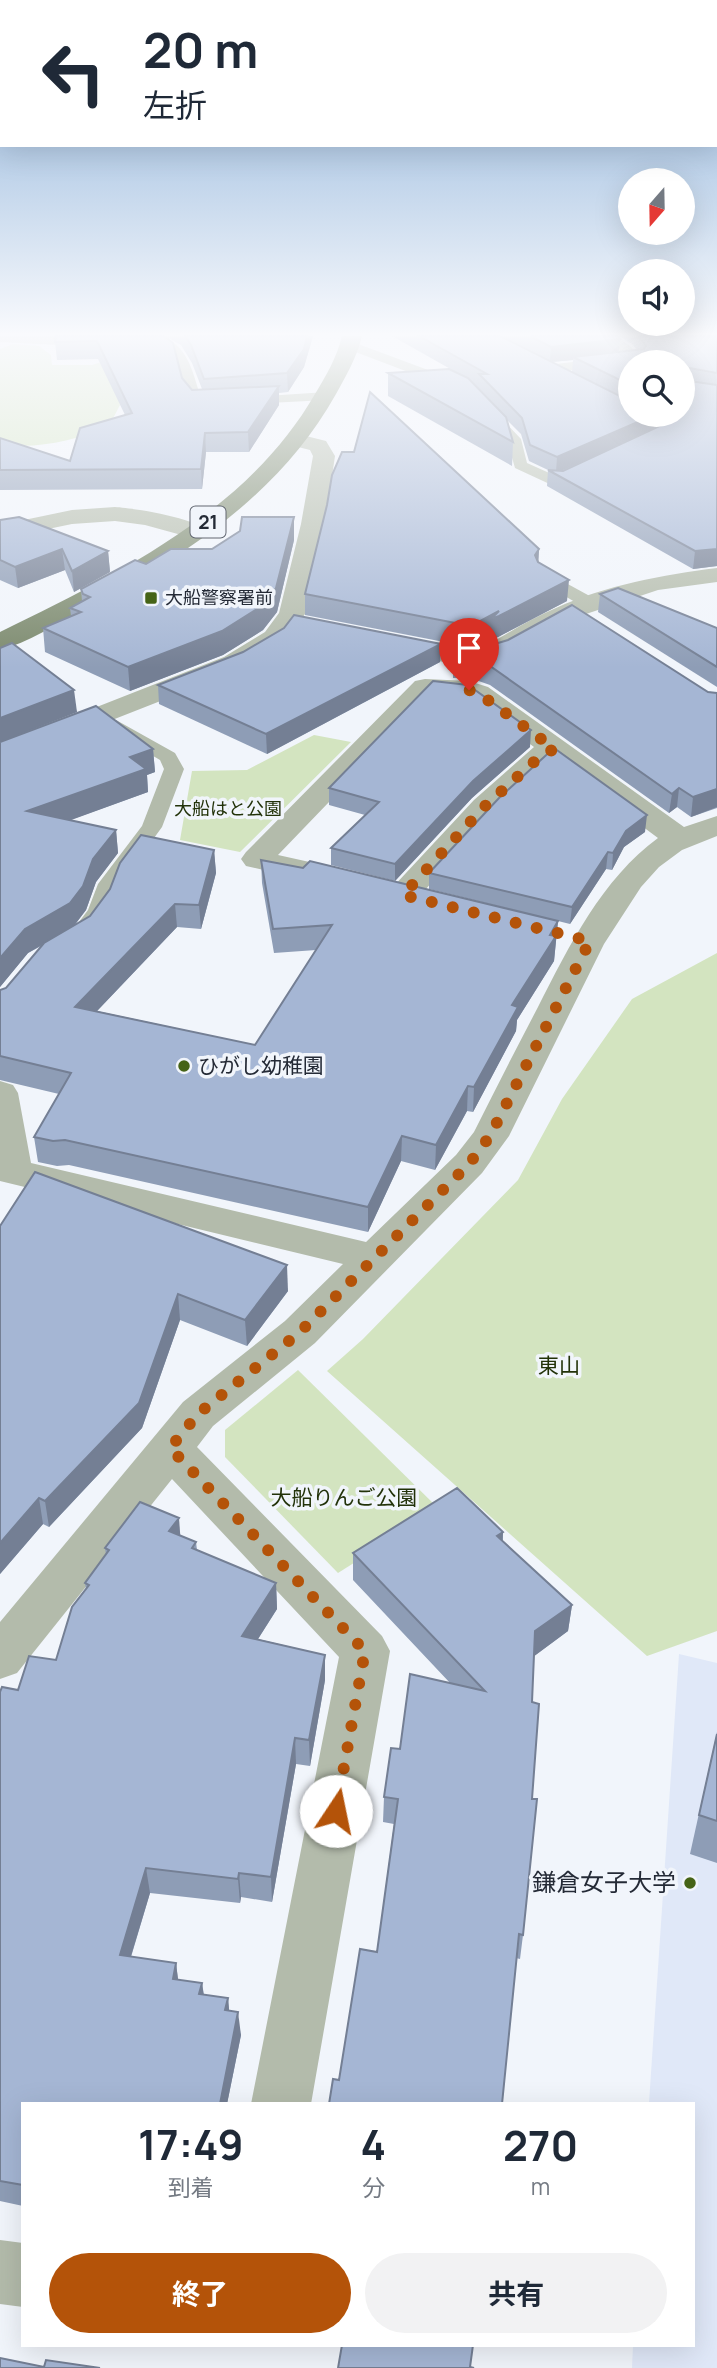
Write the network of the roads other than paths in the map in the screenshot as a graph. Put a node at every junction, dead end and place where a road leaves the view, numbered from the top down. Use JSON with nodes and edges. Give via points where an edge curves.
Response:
{"nodes":[{"id":1,"x":292,"y":447,"type":"edge"},
{"id":2,"x":318,"y":447,"type":"edge"},
{"id":3,"x":515,"y":447,"type":"edge"},
{"id":4,"x":591,"y":466,"type":"edge"},
{"id":5,"x":0,"y":532,"type":"edge"},
{"id":6,"x":196,"y":532,"type":"junction"},
{"id":7,"x":717,"y":575,"type":"edge"},
{"id":8,"x":544,"y":576,"type":"edge"},
{"id":9,"x":586,"y":613,"type":"junction"},
{"id":10,"x":287,"y":622,"type":"junction"},
{"id":11,"x":313,"y":628,"type":"edge"},
{"id":12,"x":365,"y":638,"type":"edge"},
{"id":13,"x":0,"y":642,"type":"edge"},
{"id":14,"x":99,"y":717,"type":"junction"},
{"id":15,"x":555,"y":749,"type":"junction"},
{"id":16,"x":0,"y":755,"type":"edge"},
{"id":17,"x":717,"y":825,"type":"edge"},
{"id":18,"x":680,"y":839,"type":"junction"},
{"id":19,"x":335,"y":878,"type":"edge"},
{"id":20,"x":403,"y":895,"type":"edge"},
{"id":21,"x":72,"y":940,"type":"edge"},
{"id":22,"x":0,"y":1093,"type":"edge"},
{"id":23,"x":374,"y":1258,"type":"junction"},
{"id":24,"x":170,"y":1448,"type":"junction"},
{"id":25,"x":0,"y":1658,"type":"edge"},
{"id":26,"x":281,"y":2102,"type":"edge"},
{"id":27,"x":0,"y":2272,"type":"edge"},
{"id":28,"x":21,"y":2276,"type":"edge"}],
"edges":[{"from":1,"to":6,"type":"main road","number":"21"},
{"from":2,"to":10,"type":"street","via":[[324,456],[313,524]]},
{"from":3,"to":4,"type":"lane","via":[[520,465],[556,482]]},
{"from":5,"to":6,"type":"street","via":[[114,514]]},
{"from":6,"to":13,"type":"main road","number":"21","via":[[79,603]]},
{"from":7,"to":9,"type":"street","via":[[654,583]]},
{"from":8,"to":9,"type":"lane"},
{"from":9,"to":12,"type":"street","via":[[473,658]]},
{"from":10,"to":11,"type":"street"},
{"from":10,"to":14,"type":"street","via":[[274,638],[233,663]]},
{"from":14,"to":16,"type":"street"},
{"from":14,"to":21,"type":"lane","via":[[168,757],[174,769],[152,827],[109,884],[99,911]]},
{"from":15,"to":18,"type":"street"},
{"from":15,"to":19,"type":"street","via":[[478,693],[425,687],[257,859],[273,877]]},
{"from":15,"to":20,"type":"street","via":[[544,753],[485,806]]},
{"from":17,"to":18,"type":"street"},
{"from":18,"to":23,"type":"street","via":[[648,860],[576,937],[490,1136],[469,1164]]},
{"from":22,"to":23,"type":"street","via":[[13,1172]]},
{"from":23,"to":24,"type":"street","via":[[300,1332],[198,1414]]},
{"from":24,"to":25,"type":"street"},
{"from":24,"to":26,"type":"street","via":[[365,1651]]},
{"from":27,"to":28,"type":"street"}]}
